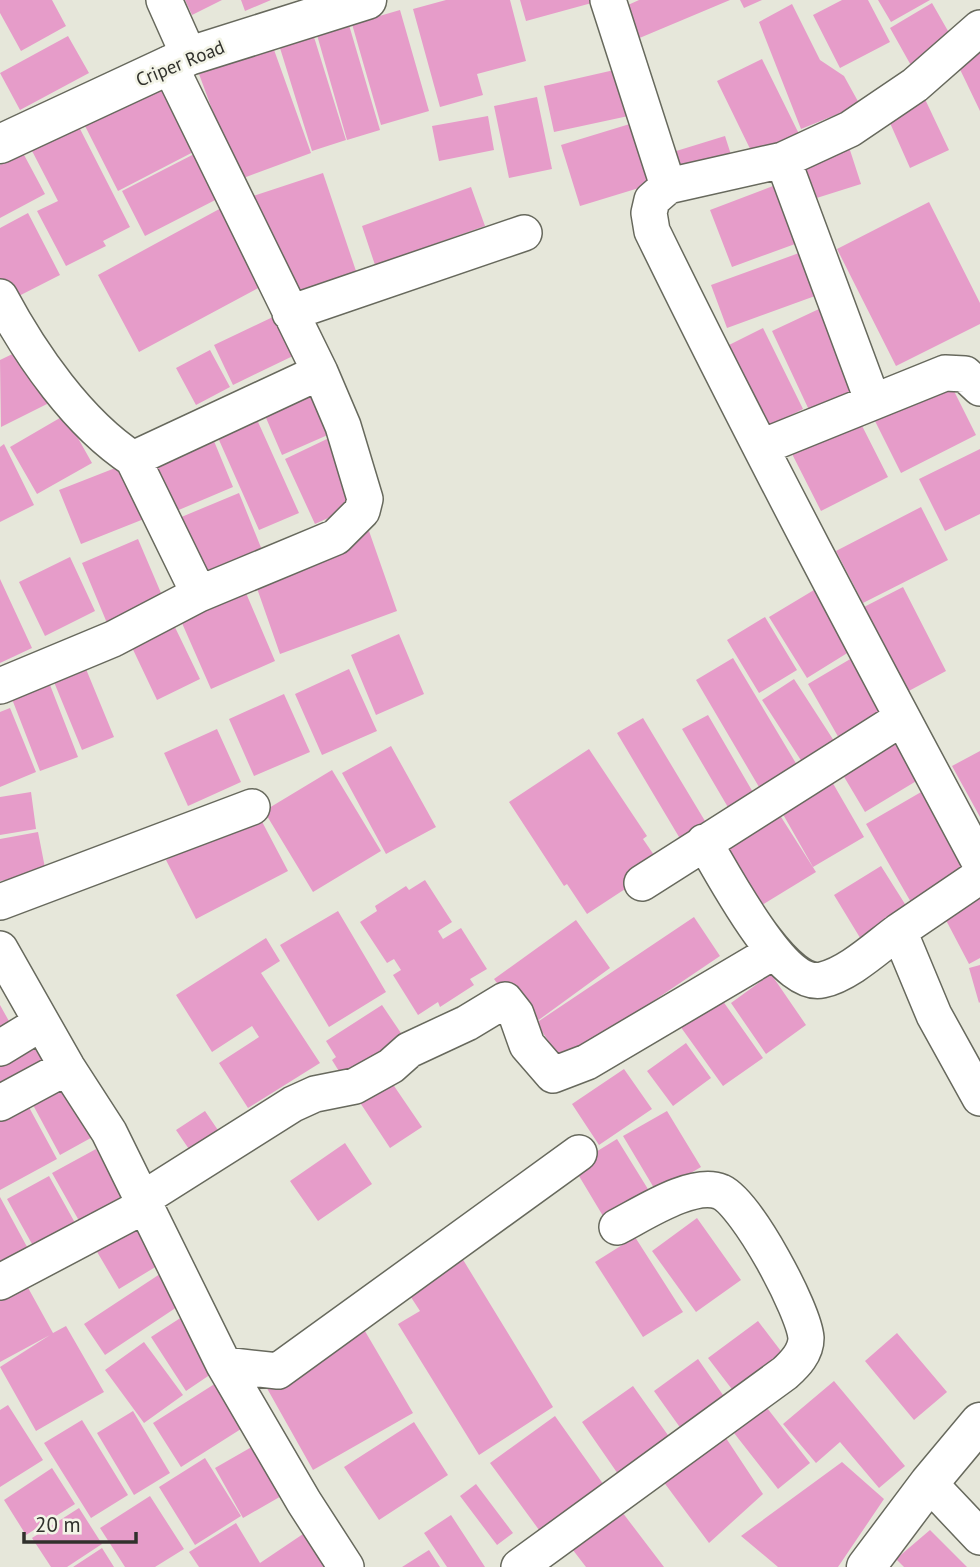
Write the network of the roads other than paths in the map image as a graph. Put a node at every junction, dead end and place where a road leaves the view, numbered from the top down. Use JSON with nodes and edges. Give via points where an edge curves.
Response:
{"nodes":[{"id":1,"x":164,"y":0,"type":"edge"},
{"id":2,"x":367,"y":0,"type":"edge"},
{"id":3,"x":608,"y":0,"type":"edge"},
{"id":4,"x":980,"y":28,"type":"edge"},
{"id":5,"x":179,"y":60,"type":"junction"},
{"id":6,"x":0,"y":144,"type":"edge"},
{"id":7,"x":783,"y":160,"type":"junction"},
{"id":8,"x":668,"y":186,"type":"junction"},
{"id":9,"x":524,"y":233,"type":"dead end"},
{"id":10,"x":0,"y":297,"type":"edge"},
{"id":11,"x":290,"y":313,"type":"junction"},
{"id":12,"x":320,"y":372,"type":"junction"},
{"id":13,"x":980,"y":388,"type":"edge"},
{"id":14,"x":873,"y":402,"type":"junction"},
{"id":15,"x":762,"y":447,"type":"junction"},
{"id":16,"x":133,"y":459,"type":"junction"},
{"id":17,"x":199,"y":594,"type":"junction"},
{"id":18,"x":0,"y":685,"type":"edge"},
{"id":19,"x":902,"y":718,"type":"junction"},
{"id":20,"x":252,"y":807,"type":"dead end"},
{"id":21,"x":704,"y":842,"type":"junction"},
{"id":22,"x":980,"y":863,"type":"edge"},
{"id":23,"x":980,"y":876,"type":"edge"},
{"id":24,"x":642,"y":883,"type":"dead end"},
{"id":25,"x":0,"y":902,"type":"edge"},
{"id":26,"x":899,"y":931,"type":"junction"},
{"id":27,"x":0,"y":949,"type":"edge"},
{"id":28,"x":773,"y":952,"type":"junction"},
{"id":29,"x":41,"y":1023,"type":"junction"},
{"id":30,"x":0,"y":1048,"type":"edge"},
{"id":31,"x":67,"y":1067,"type":"junction"},
{"id":32,"x":980,"y":1098,"type":"edge"},
{"id":33,"x":0,"y":1103,"type":"edge"},
{"id":34,"x":579,"y":1153,"type":"dead end"},
{"id":35,"x":143,"y":1203,"type":"junction"},
{"id":36,"x":617,"y":1227,"type":"dead end"},
{"id":37,"x":0,"y":1282,"type":"edge"},
{"id":38,"x":224,"y":1365,"type":"junction"},
{"id":39,"x":980,"y":1422,"type":"edge"},
{"id":40,"x":929,"y":1483,"type":"junction"},
{"id":41,"x":980,"y":1537,"type":"edge"},
{"id":42,"x":346,"y":1567,"type":"edge"},
{"id":43,"x":519,"y":1567,"type":"edge"},
{"id":44,"x":866,"y":1567,"type":"edge"}],
"edges":[{"from":1,"to":5,"type":"street"},
{"from":2,"to":5,"type":"main road","name":"Criper Road"},
{"from":3,"to":8,"type":"street"},
{"from":4,"to":7,"type":"street","via":[[915,85],[850,130]]},
{"from":5,"to":6,"type":"main road","name":"Criper Road"},
{"from":5,"to":11,"type":"street"},
{"from":7,"to":8,"type":"street"},
{"from":7,"to":14,"type":"street"},
{"from":8,"to":15,"type":"street","via":[[652,200],[652,231]]},
{"from":9,"to":11,"type":"street"},
{"from":10,"to":16,"type":"street","via":[[89,426]]},
{"from":11,"to":12,"type":"street"},
{"from":12,"to":16,"type":"street"},
{"from":12,"to":17,"type":"street","via":[[359,472],[365,499],[362,511],[336,537]]},
{"from":13,"to":14,"type":"street","via":[[965,374],[945,373]]},
{"from":14,"to":15,"type":"street"},
{"from":15,"to":19,"type":"street"},
{"from":16,"to":17,"type":"street"},
{"from":17,"to":18,"type":"street","via":[[113,639]]},
{"from":19,"to":21,"type":"street"},
{"from":19,"to":22,"type":"street"},
{"from":20,"to":25,"type":"street"},
{"from":21,"to":24,"type":"street"},
{"from":21,"to":28,"type":"street"},
{"from":23,"to":26,"type":"street"},
{"from":26,"to":28,"type":"street","via":[[820,981],[806,979]]},
{"from":26,"to":32,"type":"street","via":[[934,1015]]},
{"from":27,"to":29,"type":"street"},
{"from":28,"to":35,"type":"street","via":[[587,1062],[553,1075],[527,1045],[516,1014],[505,1000],[409,1050],[355,1086],[293,1104]]},
{"from":29,"to":30,"type":"street"},
{"from":29,"to":31,"type":"street"},
{"from":31,"to":33,"type":"street"},
{"from":31,"to":35,"type":"street","via":[[109,1132]]},
{"from":34,"to":38,"type":"street","via":[[278,1371]]},
{"from":35,"to":37,"type":"street"},
{"from":35,"to":38,"type":"street"},
{"from":36,"to":43,"type":"street","via":[[676,1196],[700,1190],[721,1192],[767,1251],[803,1320],[806,1341],[799,1359],[785,1373]]},
{"from":38,"to":42,"type":"street"},
{"from":39,"to":40,"type":"main road"},
{"from":40,"to":41,"type":"street"},
{"from":40,"to":44,"type":"main road"}]}
